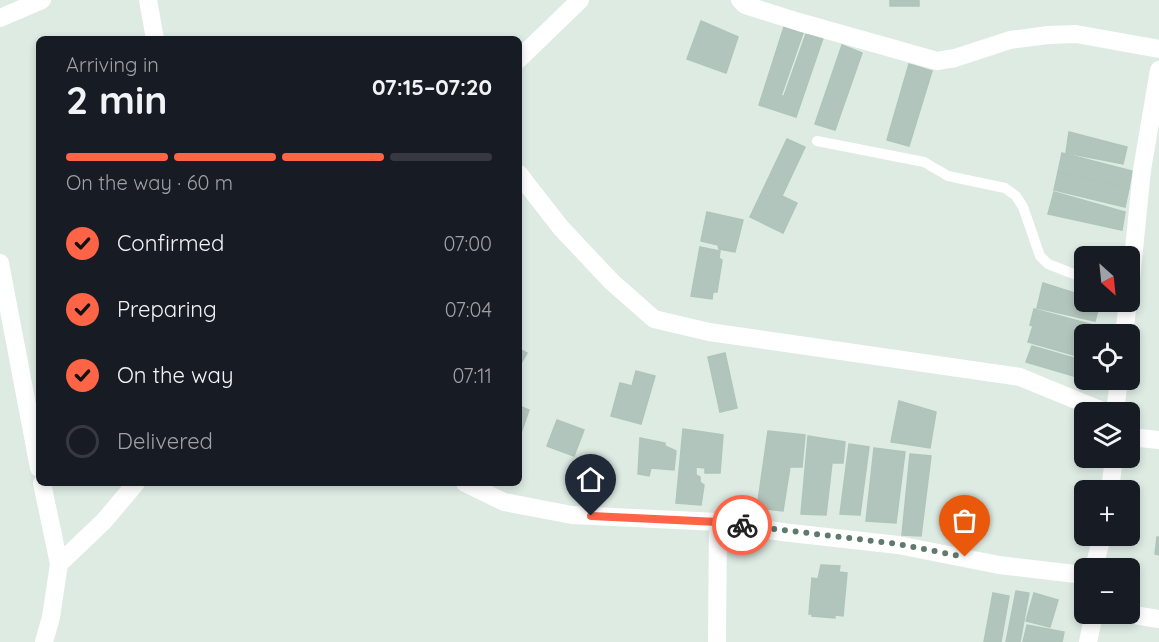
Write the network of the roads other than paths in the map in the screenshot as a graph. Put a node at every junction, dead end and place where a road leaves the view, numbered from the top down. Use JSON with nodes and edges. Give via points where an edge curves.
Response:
{"nodes":[{"id":1,"x":42,"y":0,"type":"edge"},
{"id":2,"x":148,"y":0,"type":"edge"},
{"id":3,"x":580,"y":0,"type":"edge"},
{"id":4,"x":740,"y":0,"type":"edge"},
{"id":5,"x":0,"y":18,"type":"edge"},
{"id":6,"x":154,"y":36,"type":"edge"},
{"id":7,"x":1159,"y":49,"type":"edge"},
{"id":8,"x":522,"y":56,"type":"edge"},
{"id":9,"x":1159,"y":70,"type":"edge"},
{"id":10,"x":817,"y":141,"type":"dead end"},
{"id":11,"x":522,"y":178,"type":"edge"},
{"id":12,"x":1134,"y":246,"type":"edge"},
{"id":13,"x":0,"y":263,"type":"edge"},
{"id":14,"x":1074,"y":274,"type":"edge"},
{"id":15,"x":32,"y":397,"type":"edge"},
{"id":16,"x":1081,"y":402,"type":"edge"},
{"id":17,"x":36,"y":438,"type":"edge"},
{"id":18,"x":1140,"y":438,"type":"edge"},
{"id":19,"x":1159,"y":440,"type":"edge"},
{"id":20,"x":43,"y":486,"type":"edge"},
{"id":21,"x":133,"y":486,"type":"edge"},
{"id":22,"x":471,"y":486,"type":"edge"},
{"id":23,"x":718,"y":522,"type":"junction"},
{"id":24,"x":59,"y":564,"type":"junction"},
{"id":25,"x":1074,"y":574,"type":"edge"},
{"id":26,"x":1140,"y":616,"type":"edge"},
{"id":27,"x":1159,"y":619,"type":"edge"},
{"id":28,"x":1092,"y":624,"type":"edge"},
{"id":29,"x":44,"y":642,"type":"edge"},
{"id":30,"x":717,"y":642,"type":"edge"},
{"id":31,"x":1088,"y":642,"type":"edge"}],
"edges":[{"from":1,"to":5,"type":"street"},
{"from":2,"to":6,"type":"street"},
{"from":3,"to":8,"type":"street"},
{"from":4,"to":7,"type":"street","via":[[799,22],[937,61],[1010,40],[1048,35],[1076,34]]},
{"from":9,"to":12,"type":"street"},
{"from":10,"to":14,"type":"lane","via":[[924,162],[948,176],[1005,188],[1023,207],[1040,256],[1048,264]]},
{"from":11,"to":16,"type":"street","via":[[561,228],[654,319],[709,332],[1020,377]]},
{"from":13,"to":15,"type":"street"},
{"from":15,"to":17,"type":"street"},
{"from":18,"to":19,"type":"street"},
{"from":20,"to":24,"type":"street"},
{"from":21,"to":24,"type":"street"},
{"from":22,"to":23,"type":"street","via":[[504,502],[572,515]]},
{"from":23,"to":25,"type":"street","via":[[898,544],[999,565]]},
{"from":23,"to":30,"type":"street"},
{"from":24,"to":29,"type":"street"},
{"from":26,"to":27,"type":"street"},
{"from":28,"to":31,"type":"street"}]}
